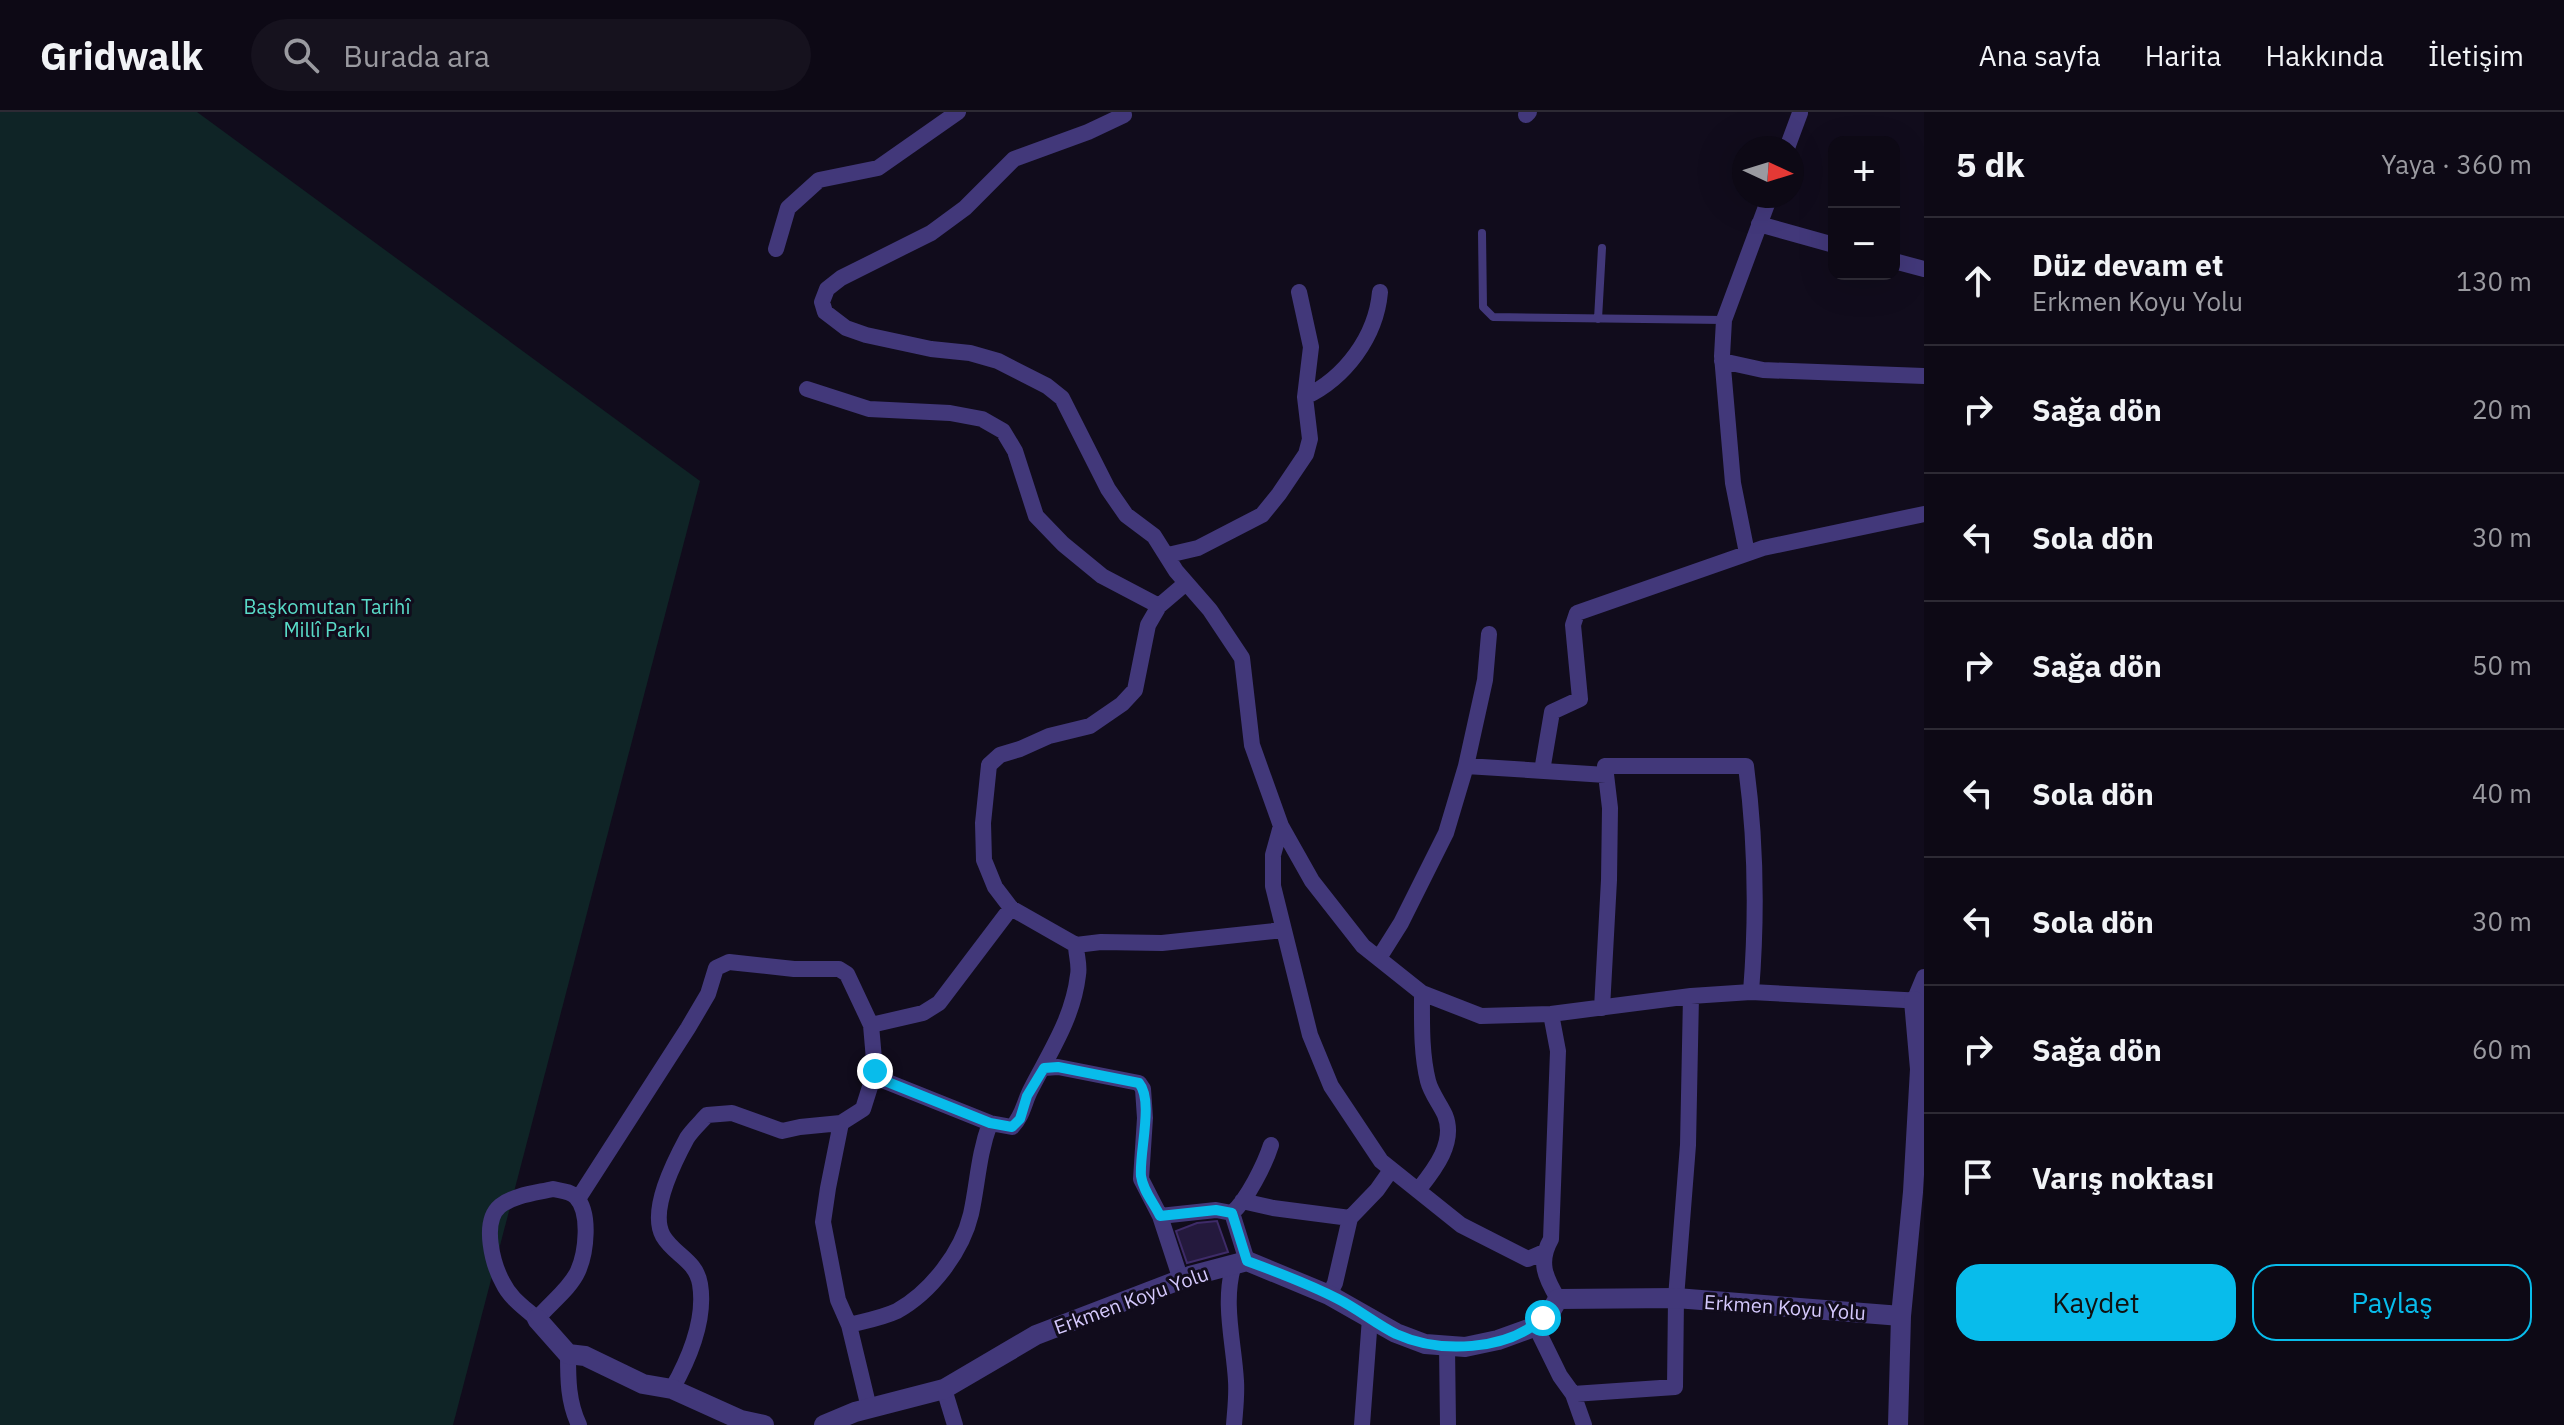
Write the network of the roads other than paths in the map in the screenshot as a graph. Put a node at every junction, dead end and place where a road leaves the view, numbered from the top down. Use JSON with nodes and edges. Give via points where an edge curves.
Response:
{"nodes":[{"id":1,"x":958,"y":112,"type":"edge"},
{"id":2,"x":1798,"y":112,"type":"edge"},
{"id":3,"x":1124,"y":115,"type":"dead end"},
{"id":4,"x":1791,"y":136,"type":"edge"},
{"id":5,"x":1765,"y":208,"type":"edge"},
{"id":6,"x":1759,"y":224,"type":"junction"},
{"id":7,"x":1482,"y":233,"type":"dead end"},
{"id":8,"x":1828,"y":243,"type":"edge"},
{"id":9,"x":1602,"y":248,"type":"dead end"},
{"id":10,"x":776,"y":249,"type":"dead end"},
{"id":11,"x":1900,"y":263,"type":"edge"},
{"id":12,"x":1924,"y":269,"type":"edge"},
{"id":13,"x":1299,"y":292,"type":"dead end"},
{"id":14,"x":1380,"y":292,"type":"dead end"},
{"id":15,"x":1598,"y":319,"type":"junction"},
{"id":16,"x":1724,"y":320,"type":"junction"},
{"id":17,"x":1722,"y":361,"type":"junction"},
{"id":18,"x":1924,"y":376,"type":"edge"},
{"id":19,"x":807,"y":389,"type":"dead end"},
{"id":20,"x":1305,"y":397,"type":"junction"},
{"id":21,"x":1924,"y":514,"type":"edge"},
{"id":22,"x":1747,"y":553,"type":"junction"},
{"id":23,"x":1168,"y":555,"type":"junction"},
{"id":24,"x":1186,"y":583,"type":"junction"},
{"id":25,"x":1159,"y":606,"type":"junction"},
{"id":26,"x":1489,"y":634,"type":"dead end"},
{"id":27,"x":1466,"y":766,"type":"junction"},
{"id":28,"x":1542,"y":771,"type":"junction"},
{"id":29,"x":1606,"y":775,"type":"junction"},
{"id":30,"x":1281,"y":826,"type":"junction"},
{"id":31,"x":1011,"y":908,"type":"junction"},
{"id":32,"x":1283,"y":930,"type":"junction"},
{"id":33,"x":1076,"y":945,"type":"junction"},
{"id":34,"x":1379,"y":958,"type":"junction"},
{"id":35,"x":1924,"y":977,"type":"edge"},
{"id":36,"x":1751,"y":992,"type":"junction"},
{"id":37,"x":1422,"y":993,"type":"junction"},
{"id":38,"x":1691,"y":996,"type":"junction"},
{"id":39,"x":1919,"y":1001,"type":"edge"},
{"id":40,"x":1602,"y":1008,"type":"junction"},
{"id":41,"x":1551,"y":1014,"type":"junction"},
{"id":42,"x":871,"y":1025,"type":"junction"},
{"id":43,"x":1044,"y":1068,"type":"junction"},
{"id":44,"x":875,"y":1077,"type":"junction"},
{"id":45,"x":841,"y":1123,"type":"junction"},
{"id":46,"x":990,"y":1123,"type":"junction"},
{"id":47,"x":1271,"y":1145,"type":"dead end"},
{"id":48,"x":1391,"y":1170,"type":"junction"},
{"id":49,"x":1419,"y":1189,"type":"junction"},
{"id":50,"x":578,"y":1199,"type":"junction"},
{"id":51,"x":1237,"y":1207,"type":"junction"},
{"id":52,"x":1160,"y":1216,"type":"junction"},
{"id":53,"x":1350,"y":1218,"type":"junction"},
{"id":54,"x":1544,"y":1252,"type":"junction"},
{"id":55,"x":1240,"y":1262,"type":"junction"},
{"id":56,"x":1915,"y":1268,"type":"edge"},
{"id":57,"x":1181,"y":1280,"type":"junction"},
{"id":58,"x":1329,"y":1295,"type":"junction"},
{"id":59,"x":1676,"y":1298,"type":"junction"},
{"id":60,"x":1558,"y":1299,"type":"junction"},
{"id":61,"x":1901,"y":1316,"type":"junction"},
{"id":62,"x":1370,"y":1318,"type":"junction"},
{"id":63,"x":537,"y":1319,"type":"junction"},
{"id":64,"x":849,"y":1325,"type":"junction"},
{"id":65,"x":1535,"y":1325,"type":"junction"},
{"id":66,"x":1447,"y":1346,"type":"junction"},
{"id":67,"x":568,"y":1354,"type":"junction"},
{"id":68,"x":672,"y":1389,"type":"junction"},
{"id":69,"x":944,"y":1389,"type":"junction"},
{"id":70,"x":1573,"y":1394,"type":"junction"},
{"id":71,"x":869,"y":1408,"type":"junction"},
{"id":72,"x":579,"y":1425,"type":"edge"},
{"id":73,"x":764,"y":1425,"type":"edge"},
{"id":74,"x":824,"y":1425,"type":"edge"},
{"id":75,"x":955,"y":1425,"type":"edge"},
{"id":76,"x":1234,"y":1425,"type":"edge"},
{"id":77,"x":1362,"y":1425,"type":"edge"},
{"id":78,"x":1448,"y":1425,"type":"edge"},
{"id":79,"x":1584,"y":1425,"type":"edge"},
{"id":80,"x":1898,"y":1425,"type":"edge"}],
"edges":[{"from":1,"to":10,"type":"street","via":[[878,168],[819,180],[788,208]]},
{"from":2,"to":4,"type":"street"},
{"from":3,"to":23,"type":"street","via":[[1014,159],[965,208],[931,233],[841,278],[827,289],[822,302],[825,312],[846,328],[998,361],[1047,386],[1062,398],[1126,515],[1154,536]]},
{"from":5,"to":6,"type":"street"},
{"from":6,"to":8,"type":"street"},
{"from":6,"to":16,"type":"street"},
{"from":7,"to":15,"type":"lane","via":[[1483,307],[1489,314]]},
{"from":9,"to":15,"type":"lane"},
{"from":11,"to":12,"type":"street"},
{"from":13,"to":20,"type":"street","via":[[1311,347]]},
{"from":14,"to":20,"type":"street","via":[[1371,328],[1355,357]]},
{"from":15,"to":16,"type":"lane"},
{"from":16,"to":17,"type":"street"},
{"from":17,"to":18,"type":"street","via":[[1763,370]]},
{"from":17,"to":22,"type":"street","via":[[1733,483]]},
{"from":19,"to":25,"type":"street","via":[[869,409],[982,419],[1003,431],[1036,516],[1102,576]]},
{"from":20,"to":23,"type":"street","via":[[1310,439],[1306,454],[1262,515],[1198,548]]},
{"from":21,"to":22,"type":"street"},
{"from":22,"to":28,"type":"street","via":[[1577,613],[1573,625],[1580,699],[1552,712]]},
{"from":23,"to":24,"type":"street"},
{"from":24,"to":25,"type":"street"},
{"from":24,"to":30,"type":"street","via":[[1242,658],[1252,745]]},
{"from":25,"to":31,"type":"street","via":[[1148,625],[1135,690],[1122,704],[1090,726],[1049,736],[1000,755],[989,765],[984,860]]},
{"from":26,"to":27,"type":"street"},
{"from":27,"to":28,"type":"street"},
{"from":27,"to":34,"type":"street","via":[[1446,833]]},
{"from":28,"to":29,"type":"street"},
{"from":29,"to":36,"type":"street","via":[[1605,766],[1746,766],[1756,936]]},
{"from":29,"to":40,"type":"street","via":[[1609,880]]},
{"from":30,"to":32,"type":"street","via":[[1273,855],[1273,886]]},
{"from":30,"to":34,"type":"street","via":[[1312,881],[1363,946]]},
{"from":31,"to":33,"type":"street"},
{"from":31,"to":42,"type":"street","via":[[939,1003],[923,1013]]},
{"from":32,"to":33,"type":"street","via":[[1162,943]]},
{"from":32,"to":48,"type":"street","via":[[1310,1035],[1331,1086]]},
{"from":33,"to":43,"type":"street","via":[[1078,976],[1066,1023]]},
{"from":34,"to":37,"type":"street"},
{"from":35,"to":39,"type":"street"},
{"from":36,"to":38,"type":"street"},
{"from":36,"to":39,"type":"street"},
{"from":37,"to":41,"type":"street","via":[[1481,1016]]},
{"from":37,"to":49,"type":"street","via":[[1428,1082],[1446,1118],[1447,1137],[1442,1156]]},
{"from":38,"to":40,"type":"street"},
{"from":38,"to":59,"type":"street","via":[[1688,1145]]},
{"from":39,"to":56,"type":"street"},
{"from":40,"to":41,"type":"street"},
{"from":41,"to":54,"type":"street","via":[[1558,1051],[1551,1239]]},
{"from":42,"to":44,"type":"street"},
{"from":42,"to":50,"type":"street","via":[[847,974],[839,969],[729,962],[716,968],[688,1028]]},
{"from":43,"to":46,"type":"street","via":[[1020,1119],[1012,1127]]},
{"from":43,"to":52,"type":"street","via":[[1139,1083],[1145,1118],[1141,1179]]},
{"from":44,"to":45,"type":"street","via":[[863,1109]]},
{"from":44,"to":46,"type":"street"},
{"from":45,"to":64,"type":"street","via":[[823,1222],[838,1300]]},
{"from":45,"to":68,"type":"street","via":[[782,1131],[732,1113],[707,1115],[688,1136],[658,1212],[663,1237],[693,1265],[700,1282],[701,1308],[689,1359]]},
{"from":46,"to":64,"type":"street","via":[[977,1165],[971,1214],[945,1268],[899,1310]]},
{"from":47,"to":51,"type":"street"},
{"from":48,"to":49,"type":"street"},
{"from":48,"to":53,"type":"street"},
{"from":49,"to":54,"type":"street","via":[[1461,1225],[1514,1253],[1528,1259]]},
{"from":50,"to":63,"type":"street","via":[[585,1226],[578,1271]]},
{"from":50,"to":63,"type":"street","via":[[553,1189],[519,1196],[498,1207],[490,1224],[492,1252],[503,1283]]},
{"from":51,"to":52,"type":"street"},
{"from":51,"to":53,"type":"street"},
{"from":51,"to":55,"type":"street"},
{"from":52,"to":57,"type":"street"},
{"from":53,"to":58,"type":"street"},
{"from":54,"to":60,"type":"street","via":[[1547,1280]]},
{"from":55,"to":57,"type":"street","name":"Erkmen Koyu Yolu"},
{"from":55,"to":58,"type":"street"},
{"from":55,"to":76,"type":"street","via":[[1230,1277]]},
{"from":56,"to":61,"type":"street"},
{"from":57,"to":69,"type":"street","name":"Erkmen Koyu Yolu","via":[[1036,1335]]},
{"from":58,"to":62,"type":"street"},
{"from":59,"to":60,"type":"street","name":"Erkmen Koyu Yolu"},
{"from":59,"to":61,"type":"street","name":"Erkmen Koyu Yolu"},
{"from":59,"to":70,"type":"street","via":[[1675,1387]]},
{"from":60,"to":65,"type":"street"},
{"from":61,"to":80,"type":"street"},
{"from":62,"to":66,"type":"street","via":[[1410,1339]]},
{"from":62,"to":77,"type":"street"},
{"from":63,"to":67,"type":"street"},
{"from":64,"to":71,"type":"street"},
{"from":65,"to":66,"type":"street","via":[[1498,1340]]},
{"from":65,"to":70,"type":"street"},
{"from":66,"to":78,"type":"street"},
{"from":67,"to":68,"type":"street","via":[[585,1356],[643,1384]]},
{"from":67,"to":72,"type":"street","via":[[568,1385]]},
{"from":68,"to":73,"type":"street"},
{"from":69,"to":71,"type":"street","name":"Erkmen Koyu Yolu"},
{"from":69,"to":75,"type":"street"},
{"from":70,"to":79,"type":"street"},
{"from":71,"to":74,"type":"street","name":"Erkmen Koyu Yolu"}]}
